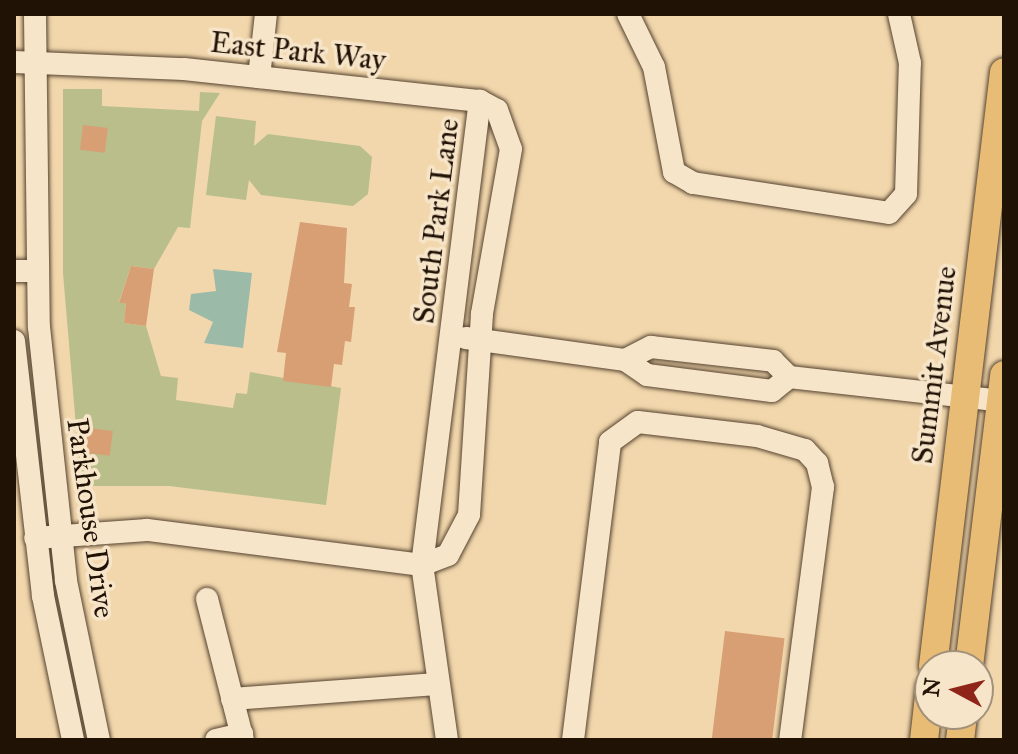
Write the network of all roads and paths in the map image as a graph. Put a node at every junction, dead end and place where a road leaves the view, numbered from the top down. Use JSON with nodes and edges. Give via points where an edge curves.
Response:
{"nodes":[{"id":1,"x":35,"y":14,"type":"edge"},
{"id":2,"x":266,"y":14,"type":"edge"},
{"id":3,"x":628,"y":14,"type":"edge"},
{"id":4,"x":899,"y":14,"type":"edge"},
{"id":5,"x":23,"y":63,"type":"edge"},
{"id":6,"x":1004,"y":72,"type":"edge"},
{"id":7,"x":259,"y":77,"type":"junction"},
{"id":8,"x":480,"y":101,"type":"junction"},
{"id":9,"x":468,"y":204,"type":"junction"},
{"id":10,"x":504,"y":208,"type":"junction"},
{"id":11,"x":24,"y":271,"type":"edge"},
{"id":12,"x":37,"y":297,"type":"junction"},
{"id":13,"x":14,"y":298,"type":"edge"},
{"id":14,"x":452,"y":337,"type":"junction"},
{"id":15,"x":480,"y":339,"type":"junction"},
{"id":16,"x":14,"y":341,"type":"edge"},
{"id":17,"x":1003,"y":395,"type":"edge"},
{"id":18,"x":964,"y":398,"type":"junction"},
{"id":19,"x":437,"y":465,"type":"junction"},
{"id":20,"x":475,"y":469,"type":"junction"},
{"id":21,"x":59,"y":535,"type":"junction"},
{"id":22,"x":35,"y":538,"type":"junction"},
{"id":23,"x":422,"y":565,"type":"junction"},
{"id":24,"x":207,"y":599,"type":"dead end"},
{"id":25,"x":935,"y":650,"type":"edge"},
{"id":26,"x":971,"y":650,"type":"edge"},
{"id":27,"x":436,"y":684,"type":"junction"},
{"id":28,"x":232,"y":699,"type":"junction"},
{"id":29,"x":242,"y":737,"type":"edge"},
{"id":30,"x":73,"y":740,"type":"edge"},
{"id":31,"x":99,"y":740,"type":"edge"},
{"id":32,"x":216,"y":740,"type":"edge"},
{"id":33,"x":447,"y":740,"type":"edge"},
{"id":34,"x":573,"y":740,"type":"edge"},
{"id":35,"x":790,"y":740,"type":"edge"}],
"edges":[{"from":1,"to":5,"type":"street","name":"Parkhouse Drive"},
{"from":2,"to":7,"type":"street"},
{"from":3,"to":4,"type":"street","via":[[654,67],[674,172],[693,183],[889,213],[906,194],[910,63]]},
{"from":5,"to":7,"type":"street","name":"East Park Way"},
{"from":5,"to":11,"type":"street","name":"Parkhouse Drive"},
{"from":6,"to":18,"type":"main road","name":"Summit Avenue"},
{"from":7,"to":8,"type":"street","name":"East Park Way"},
{"from":8,"to":9,"type":"street","name":"South Park Lane"},
{"from":8,"to":10,"type":"street","name":"South Park Lane","via":[[497,110],[511,149]]},
{"from":9,"to":10,"type":"street"},
{"from":9,"to":14,"type":"street","name":"South Park Lane"},
{"from":10,"to":15,"type":"street","name":"South Park Lane"},
{"from":11,"to":12,"type":"street","name":"Parkhouse Drive"},
{"from":12,"to":13,"type":"street"},
{"from":12,"to":21,"type":"street","name":"Parkhouse Drive"},
{"from":14,"to":15,"type":"street"},
{"from":14,"to":19,"type":"street","name":"South Park Lane"},
{"from":15,"to":18,"type":"street","via":[[625,360],[647,375],[772,391],[789,377]]},
{"from":15,"to":20,"type":"street","name":"South Park Lane","via":[[471,420],[478,438]]},
{"from":16,"to":22,"type":"street","name":"Parkhouse Drive"},
{"from":17,"to":18,"type":"street"},
{"from":17,"to":26,"type":"main road"},
{"from":18,"to":25,"type":"main road","name":"Summit Avenue"},
{"from":19,"to":20,"type":"street"},
{"from":19,"to":23,"type":"street","name":"South Park Lane"},
{"from":20,"to":23,"type":"street","name":"South Park Lane","via":[[462,537],[448,555]]},
{"from":21,"to":22,"type":"street"},
{"from":21,"to":23,"type":"street","via":[[147,530]]},
{"from":21,"to":31,"type":"street","name":"Parkhouse Drive"},
{"from":22,"to":30,"type":"street","name":"Parkhouse Drive"},
{"from":23,"to":27,"type":"street"},
{"from":24,"to":28,"type":"street"},
{"from":27,"to":28,"type":"street"},
{"from":27,"to":33,"type":"street"},
{"from":28,"to":29,"type":"street"},
{"from":29,"to":32,"type":"street"},
{"from":34,"to":35,"type":"street","via":[[610,442],[638,422],[757,436],[805,450],[817,463],[823,487]]}]}
